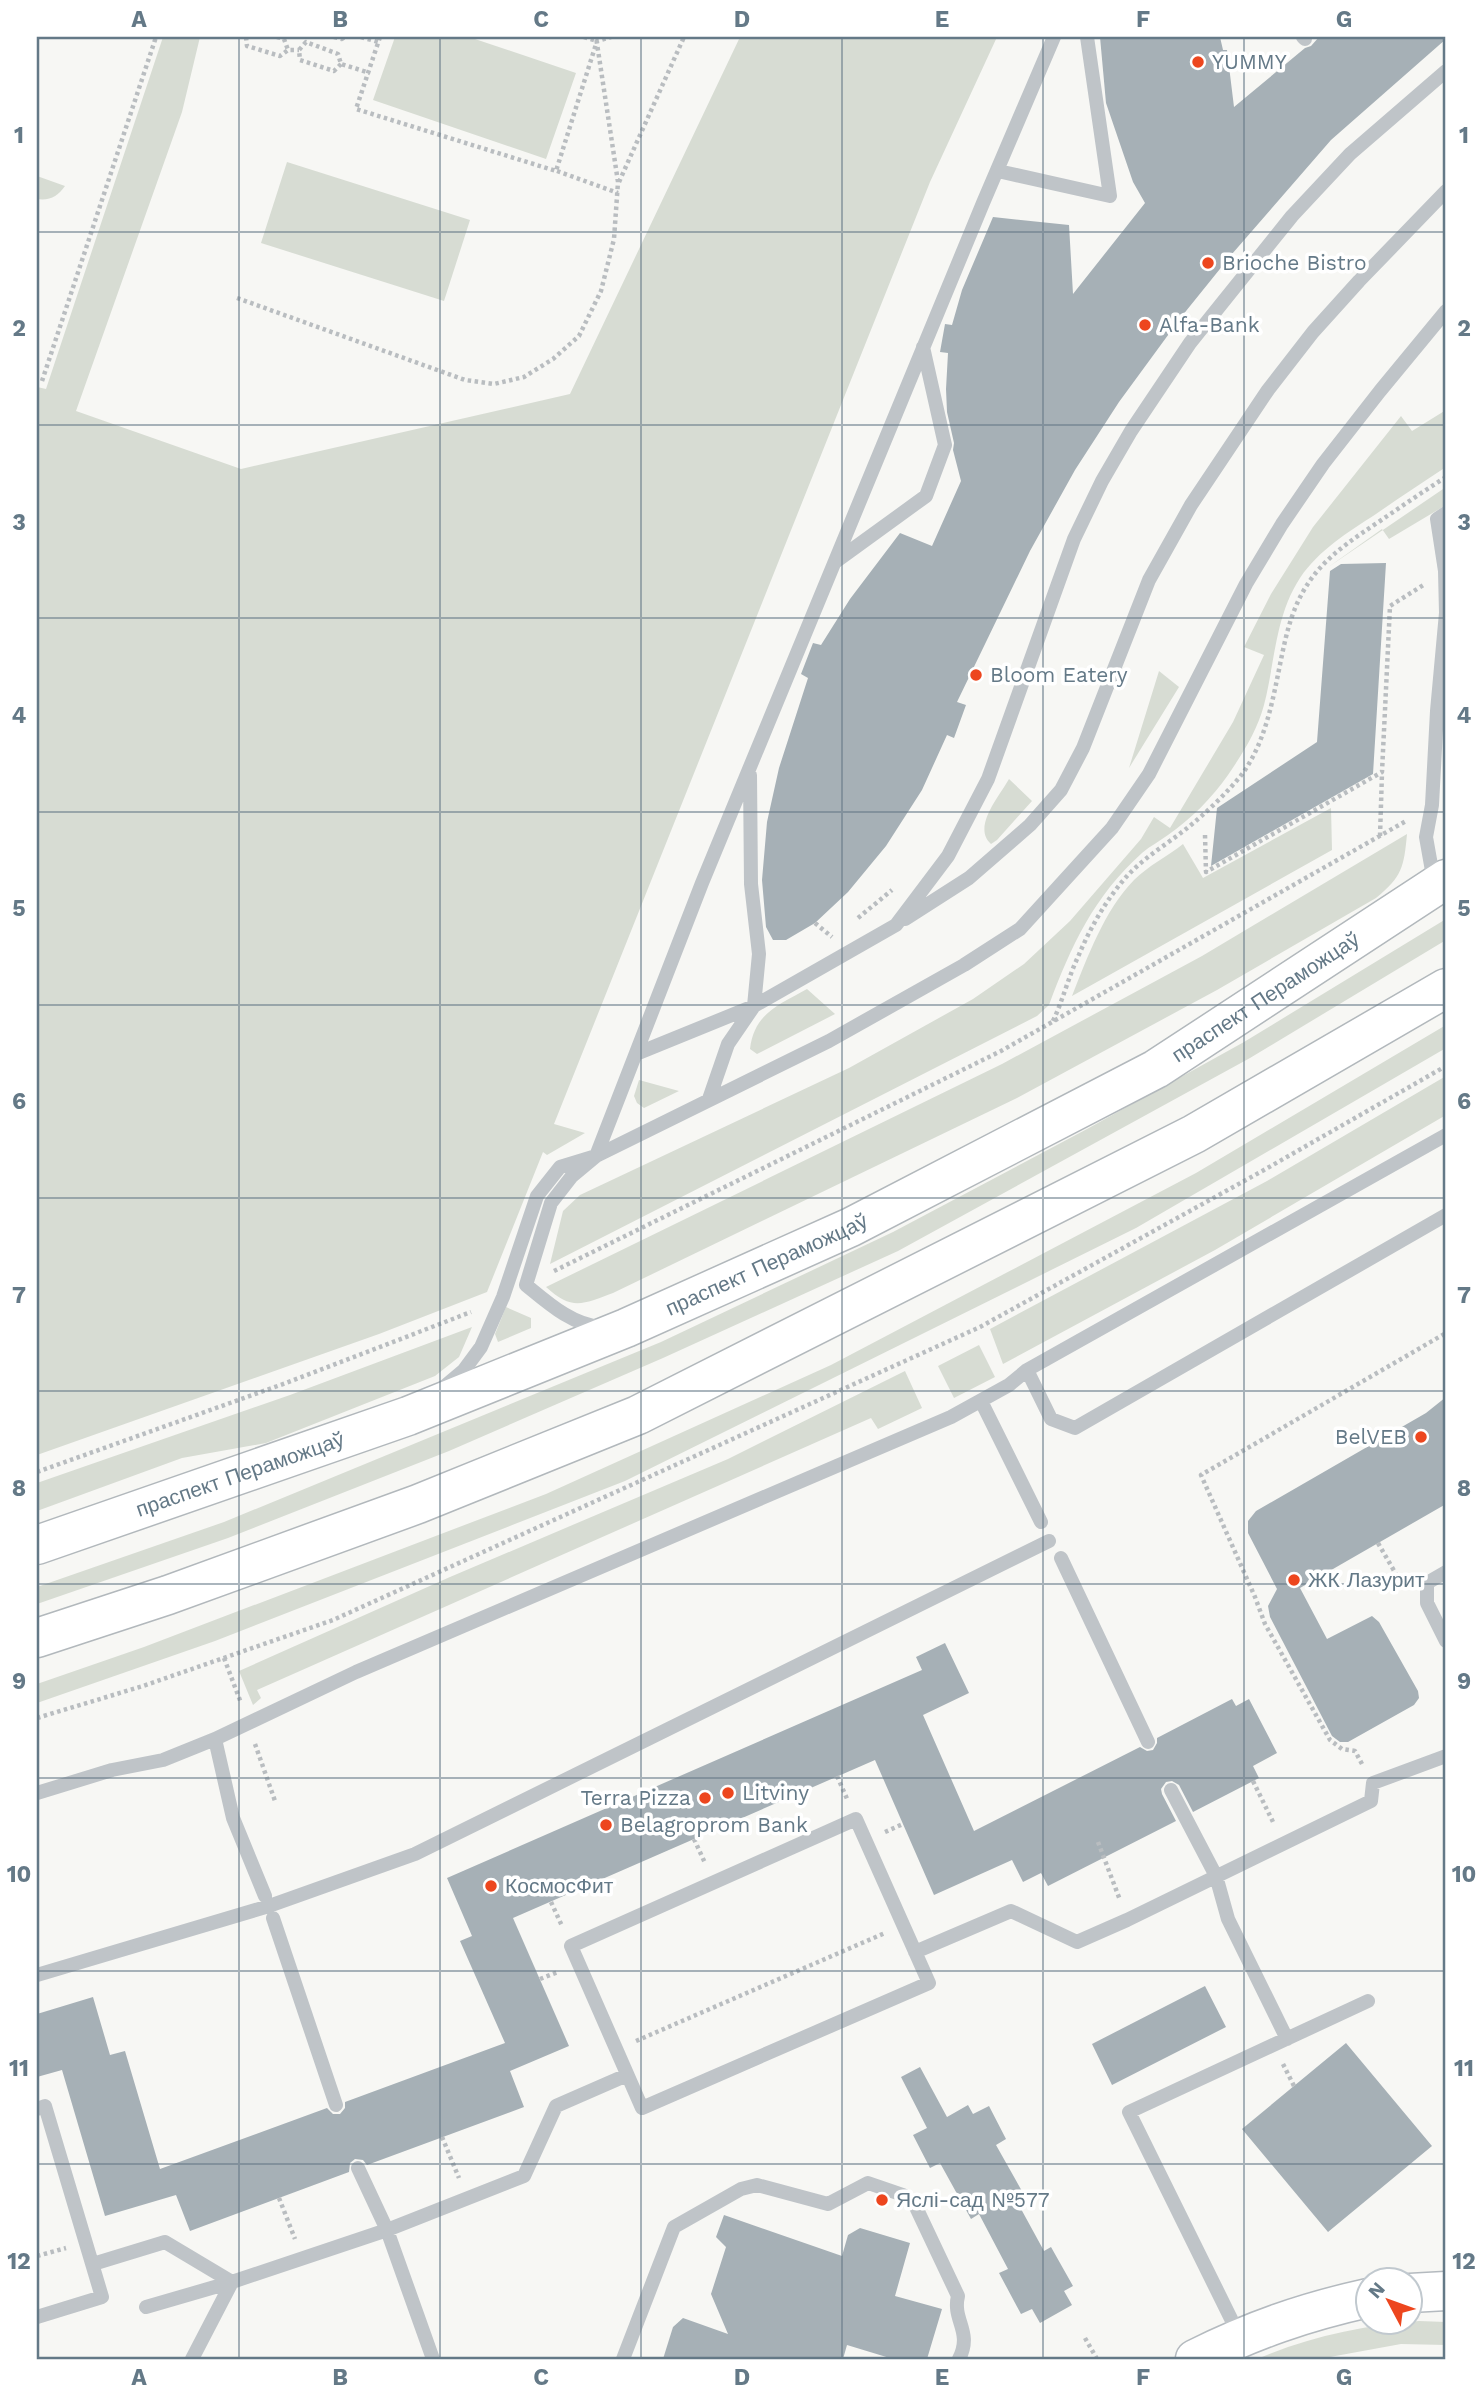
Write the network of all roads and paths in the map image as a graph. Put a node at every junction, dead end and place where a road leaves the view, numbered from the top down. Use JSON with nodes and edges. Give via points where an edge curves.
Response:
{"nodes":[{"id":1,"x":156,"y":37,"type":"edge"},
{"id":2,"x":246,"y":37,"type":"edge"},
{"id":3,"x":277,"y":37,"type":"edge"},
{"id":4,"x":334,"y":37,"type":"edge"},
{"id":5,"x":345,"y":37,"type":"edge"},
{"id":6,"x":361,"y":37,"type":"edge"},
{"id":7,"x":584,"y":37,"type":"edge"},
{"id":8,"x":611,"y":37,"type":"edge"},
{"id":9,"x":684,"y":37,"type":"edge"},
{"id":10,"x":1054,"y":37,"type":"edge"},
{"id":11,"x":1087,"y":37,"type":"edge"},
{"id":12,"x":597,"y":39,"type":"edge"},
{"id":13,"x":379,"y":40,"type":"edge"},
{"id":14,"x":288,"y":50,"type":"junction"},
{"id":15,"x":299,"y":50,"type":"junction"},
{"id":16,"x":341,"y":64,"type":"junction"},
{"id":17,"x":1446,"y":71,"type":"edge"},
{"id":18,"x":370,"y":74,"type":"junction"},
{"id":19,"x":556,"y":171,"type":"junction"},
{"id":20,"x":998,"y":171,"type":"junction"},
{"id":21,"x":618,"y":182,"type":"junction"},
{"id":22,"x":1446,"y":191,"type":"edge"},
{"id":23,"x":618,"y":193,"type":"junction"},
{"id":24,"x":237,"y":298,"type":"dead end"},
{"id":25,"x":1446,"y":312,"type":"edge"},
{"id":26,"x":923,"y":347,"type":"junction"},
{"id":27,"x":42,"y":381,"type":"dead end"},
{"id":28,"x":1446,"y":477,"type":"edge"},
{"id":29,"x":1446,"y":513,"type":"edge"},
{"id":30,"x":835,"y":562,"type":"junction"},
{"id":31,"x":1445,"y":571,"type":"edge"},
{"id":32,"x":1441,"y":709,"type":"edge"},
{"id":33,"x":750,"y":767,"type":"junction"},
{"id":34,"x":1382,"y":772,"type":"junction"},
{"id":35,"x":1432,"y":805,"type":"junction"},
{"id":36,"x":1205,"y":835,"type":"dead end"},
{"id":37,"x":1380,"y":836,"type":"junction"},
{"id":38,"x":1441,"y":883,"type":"edge"},
{"id":39,"x":815,"y":923,"type":"dead end"},
{"id":40,"x":896,"y":925,"type":"junction"},
{"id":41,"x":834,"y":938,"type":"dead end"},
{"id":42,"x":1446,"y":988,"type":"edge"},
{"id":43,"x":754,"y":1006,"type":"junction"},
{"id":44,"x":1053,"y":1022,"type":"junction"},
{"id":45,"x":636,"y":1054,"type":"junction"},
{"id":46,"x":1446,"y":1066,"type":"edge"},
{"id":47,"x":709,"y":1099,"type":"junction"},
{"id":48,"x":1446,"y":1135,"type":"edge"},
{"id":49,"x":596,"y":1156,"type":"junction"},
{"id":50,"x":1446,"y":1215,"type":"edge"},
{"id":51,"x":542,"y":1277,"type":"dead end"},
{"id":52,"x":481,"y":1308,"type":"dead end"},
{"id":53,"x":625,"y":1328,"type":"junction"},
{"id":54,"x":1446,"y":1333,"type":"edge"},
{"id":55,"x":1027,"y":1370,"type":"junction"},
{"id":56,"x":981,"y":1401,"type":"junction"},
{"id":57,"x":408,"y":1416,"type":"junction"},
{"id":58,"x":37,"y":1472,"type":"edge"},
{"id":59,"x":1041,"y":1522,"type":"dead end"},
{"id":60,"x":1049,"y":1541,"type":"dead end"},
{"id":61,"x":1378,"y":1544,"type":"dead end"},
{"id":62,"x":37,"y":1545,"type":"edge"},
{"id":63,"x":1061,"y":1558,"type":"dead end"},
{"id":64,"x":1446,"y":1572,"type":"edge"},
{"id":65,"x":1427,"y":1583,"type":"junction"},
{"id":66,"x":37,"y":1638,"type":"edge"},
{"id":67,"x":1446,"y":1641,"type":"edge"},
{"id":68,"x":37,"y":1718,"type":"edge"},
{"id":69,"x":215,"y":1739,"type":"junction"},
{"id":70,"x":1149,"y":1742,"type":"dead end"},
{"id":71,"x":1446,"y":1756,"type":"edge"},
{"id":72,"x":1253,"y":1781,"type":"dead end"},
{"id":73,"x":1373,"y":1783,"type":"junction"},
{"id":74,"x":1171,"y":1790,"type":"dead end"},
{"id":75,"x":37,"y":1793,"type":"edge"},
{"id":76,"x":1098,"y":1842,"type":"dead end"},
{"id":77,"x":1284,"y":1843,"type":"junction"},
{"id":78,"x":1216,"y":1876,"type":"junction"},
{"id":79,"x":265,"y":1896,"type":"dead end"},
{"id":80,"x":273,"y":1918,"type":"dead end"},
{"id":81,"x":1128,"y":1920,"type":"junction"},
{"id":82,"x":903,"y":1925,"type":"junction"},
{"id":83,"x":915,"y":1952,"type":"junction"},
{"id":84,"x":37,"y":1975,"type":"edge"},
{"id":85,"x":1368,"y":2001,"type":"dead end"},
{"id":86,"x":1287,"y":2039,"type":"junction"},
{"id":87,"x":616,"y":2049,"type":"junction"},
{"id":88,"x":627,"y":2075,"type":"junction"},
{"id":89,"x":336,"y":2105,"type":"dead end"},
{"id":90,"x":37,"y":2109,"type":"edge"},
{"id":91,"x":442,"y":2137,"type":"dead end"},
{"id":92,"x":358,"y":2168,"type":"dead end"},
{"id":93,"x":279,"y":2198,"type":"dead end"},
{"id":94,"x":467,"y":2198,"type":"junction"},
{"id":95,"x":387,"y":2230,"type":"junction"},
{"id":96,"x":302,"y":2258,"type":"junction"},
{"id":97,"x":93,"y":2264,"type":"junction"},
{"id":98,"x":232,"y":2282,"type":"junction"},
{"id":99,"x":1446,"y":2291,"type":"edge"},
{"id":100,"x":1424,"y":2292,"type":"edge"},
{"id":101,"x":1354,"y":2301,"type":"edge"},
{"id":102,"x":146,"y":2307,"type":"dead end"},
{"id":103,"x":37,"y":2317,"type":"edge"},
{"id":104,"x":1240,"y":2337,"type":"junction"},
{"id":105,"x":1085,"y":2338,"type":"dead end"},
{"id":106,"x":192,"y":2359,"type":"edge"},
{"id":107,"x":433,"y":2359,"type":"edge"},
{"id":108,"x":623,"y":2359,"type":"edge"},
{"id":109,"x":960,"y":2359,"type":"edge"},
{"id":110,"x":1097,"y":2359,"type":"edge"},
{"id":111,"x":1195,"y":2359,"type":"edge"}],
"edges":[{"from":1,"to":27,"type":"path"},
{"from":2,"to":14,"type":"path","via":[[247,46],[280,56]]},
{"from":3,"to":14,"type":"path","via":[[284,39]]},
{"from":4,"to":5,"type":"path"},
{"from":6,"to":13,"type":"path"},
{"from":7,"to":12,"type":"path"},
{"from":8,"to":12,"type":"path"},
{"from":9,"to":21,"type":"path"},
{"from":10,"to":20,"type":"lane"},
{"from":11,"to":20,"type":"lane","via":[[1110,196]]},
{"from":12,"to":19,"type":"path"},
{"from":12,"to":21,"type":"path"},
{"from":13,"to":18,"type":"path"},
{"from":14,"to":15,"type":"path"},
{"from":15,"to":16,"type":"path","via":[[306,42],[338,54]]},
{"from":15,"to":16,"type":"path","via":[[300,60],[334,71]]},
{"from":16,"to":18,"type":"path"},
{"from":17,"to":40,"type":"lane","via":[[1350,154],[1292,216],[1152,398],[1102,481],[1074,539],[988,779],[948,856]]},
{"from":18,"to":19,"type":"path","via":[[356,109]]},
{"from":19,"to":23,"type":"path"},
{"from":20,"to":26,"type":"lane"},
{"from":21,"to":23,"type":"path"},
{"from":22,"to":40,"type":"lane","via":[[1312,332],[1191,505],[1149,580],[1083,748],[1061,790],[1030,825],[969,878]]},
{"from":23,"to":24,"type":"path","via":[[614,239],[601,291],[579,335],[524,377],[494,384],[465,380]]},
{"from":25,"to":47,"type":"lane","via":[[1323,464],[1282,524],[1246,584],[1149,775],[1112,828],[1020,929],[829,1041]]},
{"from":26,"to":30,"type":"lane"},
{"from":26,"to":30,"type":"lane","via":[[945,445],[926,496]]},
{"from":28,"to":44,"type":"path","via":[[1335,551],[1306,585],[1294,608],[1266,724],[1243,772],[1188,828],[1129,874],[1113,894],[1077,958]]},
{"from":29,"to":31,"type":"lane","via":[[1437,519]]},
{"from":30,"to":33,"type":"lane"},
{"from":31,"to":32,"type":"lane"},
{"from":31,"to":34,"type":"path","via":[[1390,606]]},
{"from":32,"to":35,"type":"lane"},
{"from":33,"to":43,"type":"lane","via":[[751,884],[759,954]]},
{"from":33,"to":45,"type":"lane"},
{"from":34,"to":36,"type":"path","via":[[1206,872]]},
{"from":34,"to":37,"type":"path"},
{"from":35,"to":37,"type":"path"},
{"from":35,"to":38,"type":"lane","via":[[1426,836]]},
{"from":37,"to":44,"type":"path"},
{"from":38,"to":53,"type":"main road","name":"праспект Пераможцаў","via":[[1156,1069],[851,1227]]},
{"from":39,"to":41,"type":"path"},
{"from":40,"to":43,"type":"lane"},
{"from":42,"to":66,"type":"main road","via":[[1194,1134],[638,1415],[418,1504]]},
{"from":43,"to":45,"type":"lane"},
{"from":43,"to":47,"type":"lane","via":[[728,1044]]},
{"from":44,"to":51,"type":"path"},
{"from":45,"to":49,"type":"lane"},
{"from":46,"to":68,"type":"path","via":[[968,1332],[333,1620]]},
{"from":47,"to":49,"type":"lane"},
{"from":48,"to":55,"type":"lane"},
{"from":49,"to":53,"type":"lane","via":[[572,1176],[551,1203],[526,1285],[557,1310],[588,1326]]},
{"from":49,"to":57,"type":"lane","via":[[560,1167],[537,1196],[481,1347],[464,1370]]},
{"from":50,"to":55,"type":"lane","via":[[1075,1428],[1051,1419]]},
{"from":52,"to":58,"type":"path"},
{"from":53,"to":57,"type":"main road","name":"праспект Пераможцаў"},
{"from":54,"to":73,"type":"path","via":[[1201,1475],[1265,1624],[1330,1740],[1342,1749],[1356,1751]]},
{"from":55,"to":56,"type":"lane"},
{"from":56,"to":59,"type":"lane"},
{"from":56,"to":69,"type":"lane","via":[[951,1418],[356,1672]]},
{"from":57,"to":62,"type":"main road","name":"праспект Пераможцаў"},
{"from":60,"to":84,"type":"lane","via":[[415,1854],[269,1906]]},
{"from":61,"to":65,"type":"path","via":[[1406,1593]]},
{"from":63,"to":70,"type":"lane"},
{"from":64,"to":65,"type":"lane"},
{"from":65,"to":67,"type":"lane","via":[[1427,1603]]},
{"from":69,"to":75,"type":"lane","via":[[149,1764],[111,1770]]},
{"from":69,"to":79,"type":"lane","via":[[233,1818]]},
{"from":71,"to":73,"type":"lane"},
{"from":72,"to":77,"type":"path"},
{"from":73,"to":77,"type":"lane","via":[[1371,1801]]},
{"from":74,"to":78,"type":"lane"},
{"from":76,"to":81,"type":"path"},
{"from":77,"to":78,"type":"lane"},
{"from":78,"to":81,"type":"lane"},
{"from":78,"to":86,"type":"lane","via":[[1228,1919]]},
{"from":80,"to":89,"type":"lane"},
{"from":81,"to":83,"type":"lane","via":[[1077,1942],[1011,1911]]},
{"from":82,"to":83,"type":"lane"},
{"from":82,"to":87,"type":"path"},
{"from":82,"to":87,"type":"lane","via":[[856,1819],[571,1947]]},
{"from":83,"to":88,"type":"lane","via":[[929,1983],[642,2108]]},
{"from":85,"to":86,"type":"lane"},
{"from":86,"to":104,"type":"lane","via":[[1129,2112]]},
{"from":87,"to":88,"type":"lane"},
{"from":88,"to":94,"type":"lane","via":[[555,2106],[524,2176]]},
{"from":90,"to":97,"type":"lane","via":[[45,2106]]},
{"from":91,"to":94,"type":"path"},
{"from":92,"to":95,"type":"lane"},
{"from":93,"to":96,"type":"path"},
{"from":94,"to":95,"type":"lane"},
{"from":95,"to":96,"type":"lane"},
{"from":95,"to":107,"type":"lane"},
{"from":96,"to":98,"type":"lane"},
{"from":97,"to":98,"type":"lane","via":[[165,2242]]},
{"from":97,"to":103,"type":"lane","via":[[102,2297]]},
{"from":98,"to":102,"type":"lane"},
{"from":98,"to":106,"type":"lane"},
{"from":99,"to":100,"type":"main road"},
{"from":101,"to":104,"type":"main road"},
{"from":104,"to":111,"type":"main road"},
{"from":105,"to":110,"type":"path"},
{"from":108,"to":109,"type":"lane","via":[[674,2227],[741,2189],[757,2185],[828,2204],[868,2183],[903,2195],[915,2205],[958,2296],[957,2312],[965,2332]]}]}
